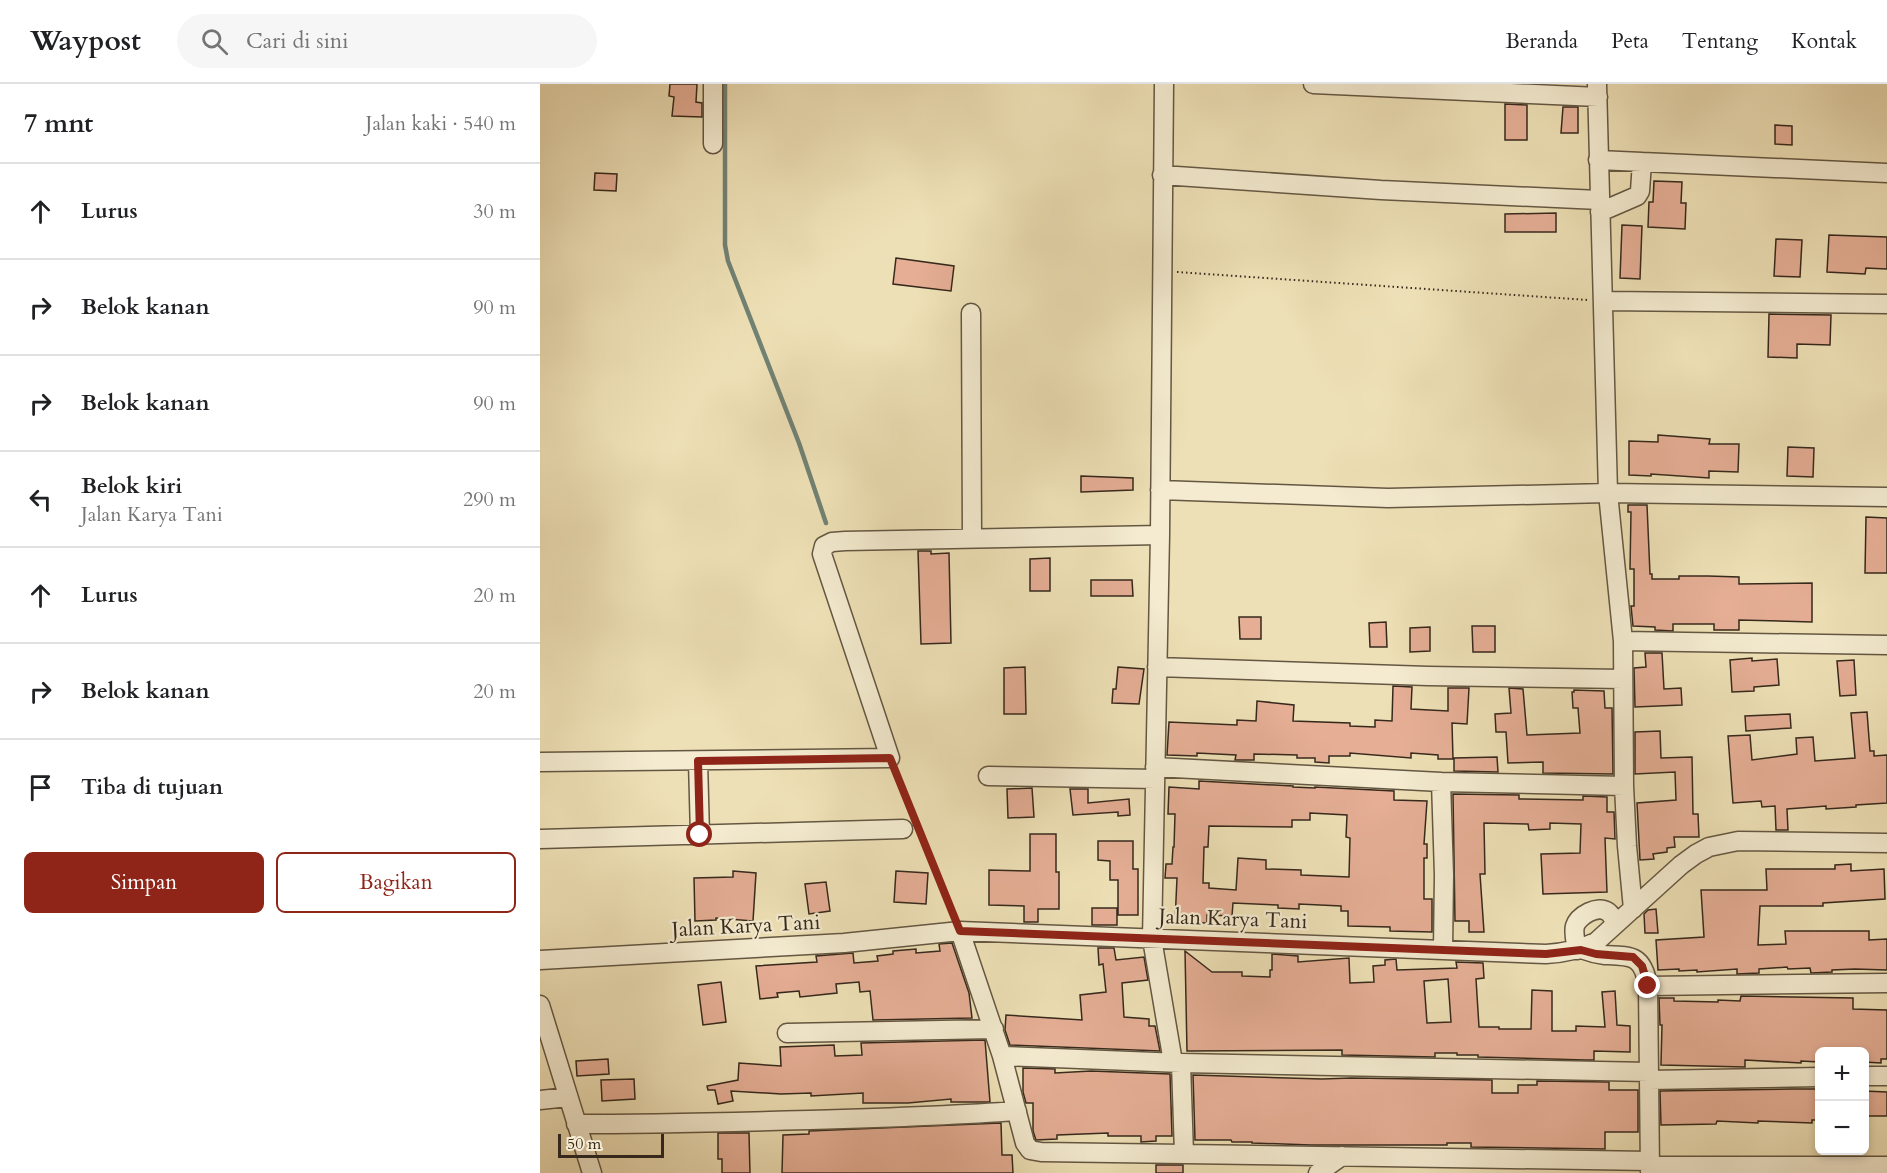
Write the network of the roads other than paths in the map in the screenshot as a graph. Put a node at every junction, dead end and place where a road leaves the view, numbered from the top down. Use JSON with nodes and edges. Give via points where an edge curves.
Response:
{"nodes":[{"id":1,"x":713,"y":84,"type":"edge"},
{"id":2,"x":1164,"y":84,"type":"edge"},
{"id":3,"x":1313,"y":84,"type":"edge"},
{"id":4,"x":1598,"y":91,"type":"edge"},
{"id":5,"x":713,"y":144,"type":"dead end"},
{"id":6,"x":1598,"y":160,"type":"junction"},
{"id":7,"x":1642,"y":162,"type":"junction"},
{"id":8,"x":1887,"y":173,"type":"edge"},
{"id":9,"x":1162,"y":175,"type":"junction"},
{"id":10,"x":1600,"y":206,"type":"junction"},
{"id":11,"x":1603,"y":301,"type":"junction"},
{"id":12,"x":1887,"y":303,"type":"edge"},
{"id":13,"x":970,"y":313,"type":"dead end"},
{"id":14,"x":1160,"y":490,"type":"junction"},
{"id":15,"x":1608,"y":493,"type":"junction"},
{"id":16,"x":1887,"y":497,"type":"edge"},
{"id":17,"x":1160,"y":535,"type":"junction"},
{"id":18,"x":972,"y":538,"type":"junction"},
{"id":19,"x":1623,"y":641,"type":"junction"},
{"id":20,"x":1887,"y":645,"type":"edge"},
{"id":21,"x":1157,"y":667,"type":"junction"},
{"id":22,"x":1623,"y":679,"type":"junction"},
{"id":23,"x":698,"y":761,"type":"junction"},
{"id":24,"x":540,"y":762,"type":"edge"},
{"id":25,"x":1155,"y":773,"type":"junction"},
{"id":26,"x":988,"y":776,"type":"dead end"},
{"id":27,"x":1441,"y":782,"type":"junction"},
{"id":28,"x":1624,"y":786,"type":"junction"},
{"id":29,"x":903,"y":829,"type":"dead end"},
{"id":30,"x":700,"y":835,"type":"junction"},
{"id":31,"x":540,"y":839,"type":"edge"},
{"id":32,"x":1887,"y":843,"type":"edge"},
{"id":33,"x":1633,"y":909,"type":"junction"},
{"id":34,"x":1617,"y":923,"type":"junction"},
{"id":35,"x":960,"y":931,"type":"junction"},
{"id":36,"x":1152,"y":939,"type":"junction"},
{"id":37,"x":1443,"y":949,"type":"junction"},
{"id":38,"x":1579,"y":950,"type":"junction"},
{"id":39,"x":540,"y":960,"type":"edge"},
{"id":40,"x":1887,"y":982,"type":"edge"},
{"id":41,"x":1648,"y":986,"type":"junction"},
{"id":42,"x":540,"y":1005,"type":"edge"},
{"id":43,"x":994,"y":1029,"type":"junction"},
{"id":44,"x":787,"y":1033,"type":"dead end"},
{"id":45,"x":1002,"y":1056,"type":"junction"},
{"id":46,"x":1177,"y":1063,"type":"junction"},
{"id":47,"x":1649,"y":1076,"type":"junction"},
{"id":48,"x":1869,"y":1076,"type":"edge"},
{"id":49,"x":1887,"y":1076,"type":"edge"},
{"id":50,"x":1815,"y":1077,"type":"edge"},
{"id":51,"x":568,"y":1097,"type":"junction"},
{"id":52,"x":540,"y":1100,"type":"edge"},
{"id":53,"x":1017,"y":1111,"type":"junction"},
{"id":54,"x":576,"y":1124,"type":"junction"},
{"id":55,"x":1184,"y":1154,"type":"junction"},
{"id":56,"x":1231,"y":1154,"type":"junction"},
{"id":57,"x":1342,"y":1156,"type":"junction"},
{"id":58,"x":1650,"y":1166,"type":"edge"},
{"id":59,"x":1887,"y":1166,"type":"edge"},
{"id":60,"x":592,"y":1173,"type":"edge"},
{"id":61,"x":1232,"y":1173,"type":"edge"},
{"id":62,"x":1318,"y":1173,"type":"edge"}],
"edges":[{"from":1,"to":5,"type":"street"},
{"from":2,"to":9,"type":"street"},
{"from":3,"to":4,"type":"street"},
{"from":4,"to":6,"type":"street"},
{"from":6,"to":7,"type":"street"},
{"from":6,"to":10,"type":"street"},
{"from":7,"to":8,"type":"street"},
{"from":7,"to":10,"type":"street","via":[[1637,196]]},
{"from":9,"to":10,"type":"street"},
{"from":9,"to":14,"type":"street"},
{"from":10,"to":11,"type":"street"},
{"from":11,"to":12,"type":"street"},
{"from":11,"to":15,"type":"street"},
{"from":13,"to":18,"type":"street"},
{"from":14,"to":15,"type":"street","via":[[1388,498]]},
{"from":14,"to":17,"type":"street"},
{"from":15,"to":16,"type":"street"},
{"from":15,"to":19,"type":"street"},
{"from":17,"to":18,"type":"street"},
{"from":17,"to":21,"type":"street"},
{"from":18,"to":23,"type":"street","via":[[839,542],[822,549],[890,758]]},
{"from":19,"to":20,"type":"street"},
{"from":19,"to":22,"type":"street"},
{"from":21,"to":22,"type":"street"},
{"from":21,"to":25,"type":"street"},
{"from":22,"to":28,"type":"street"},
{"from":23,"to":24,"type":"street"},
{"from":23,"to":30,"type":"street"},
{"from":25,"to":26,"type":"street"},
{"from":25,"to":27,"type":"street"},
{"from":25,"to":36,"type":"street"},
{"from":27,"to":28,"type":"street"},
{"from":27,"to":37,"type":"street"},
{"from":28,"to":33,"type":"street"},
{"from":29,"to":30,"type":"street"},
{"from":30,"to":31,"type":"street"},
{"from":32,"to":33,"type":"street","name":"Jalan Karya Tani","via":[[1738,841],[1717,845],[1696,854]]},
{"from":33,"to":34,"type":"street","name":"Jalan Karya Tani"},
{"from":34,"to":38,"type":"street","name":"Jalan Karya Tani","via":[[1596,942]]},
{"from":34,"to":38,"type":"street","via":[[1602,909],[1579,918],[1574,931]]},
{"from":35,"to":36,"type":"street","name":"Jalan Karya Tani"},
{"from":35,"to":39,"type":"street","name":"Jalan Karya Tani","via":[[844,943]]},
{"from":35,"to":43,"type":"street"},
{"from":36,"to":37,"type":"street","name":"Jalan Karya Tani"},
{"from":36,"to":46,"type":"street"},
{"from":37,"to":38,"type":"street","name":"Jalan Karya Tani","via":[[1546,954]]},
{"from":38,"to":41,"type":"street","via":[[1633,957],[1642,966]]},
{"from":40,"to":41,"type":"street"},
{"from":41,"to":47,"type":"street"},
{"from":42,"to":51,"type":"street"},
{"from":43,"to":44,"type":"street"},
{"from":43,"to":45,"type":"street"},
{"from":45,"to":46,"type":"street"},
{"from":45,"to":53,"type":"street"},
{"from":46,"to":47,"type":"street"},
{"from":46,"to":55,"type":"street"},
{"from":47,"to":50,"type":"street"},
{"from":47,"to":58,"type":"street"},
{"from":48,"to":49,"type":"street"},
{"from":51,"to":52,"type":"street"},
{"from":51,"to":54,"type":"street"},
{"from":53,"to":54,"type":"street","via":[[953,1116]]},
{"from":53,"to":55,"type":"street","via":[[1025,1143],[1034,1152]]},
{"from":54,"to":60,"type":"street"},
{"from":55,"to":56,"type":"street"},
{"from":56,"to":57,"type":"street"},
{"from":56,"to":61,"type":"street"},
{"from":57,"to":58,"type":"street"},
{"from":57,"to":62,"type":"street"},
{"from":58,"to":59,"type":"street"}]}
